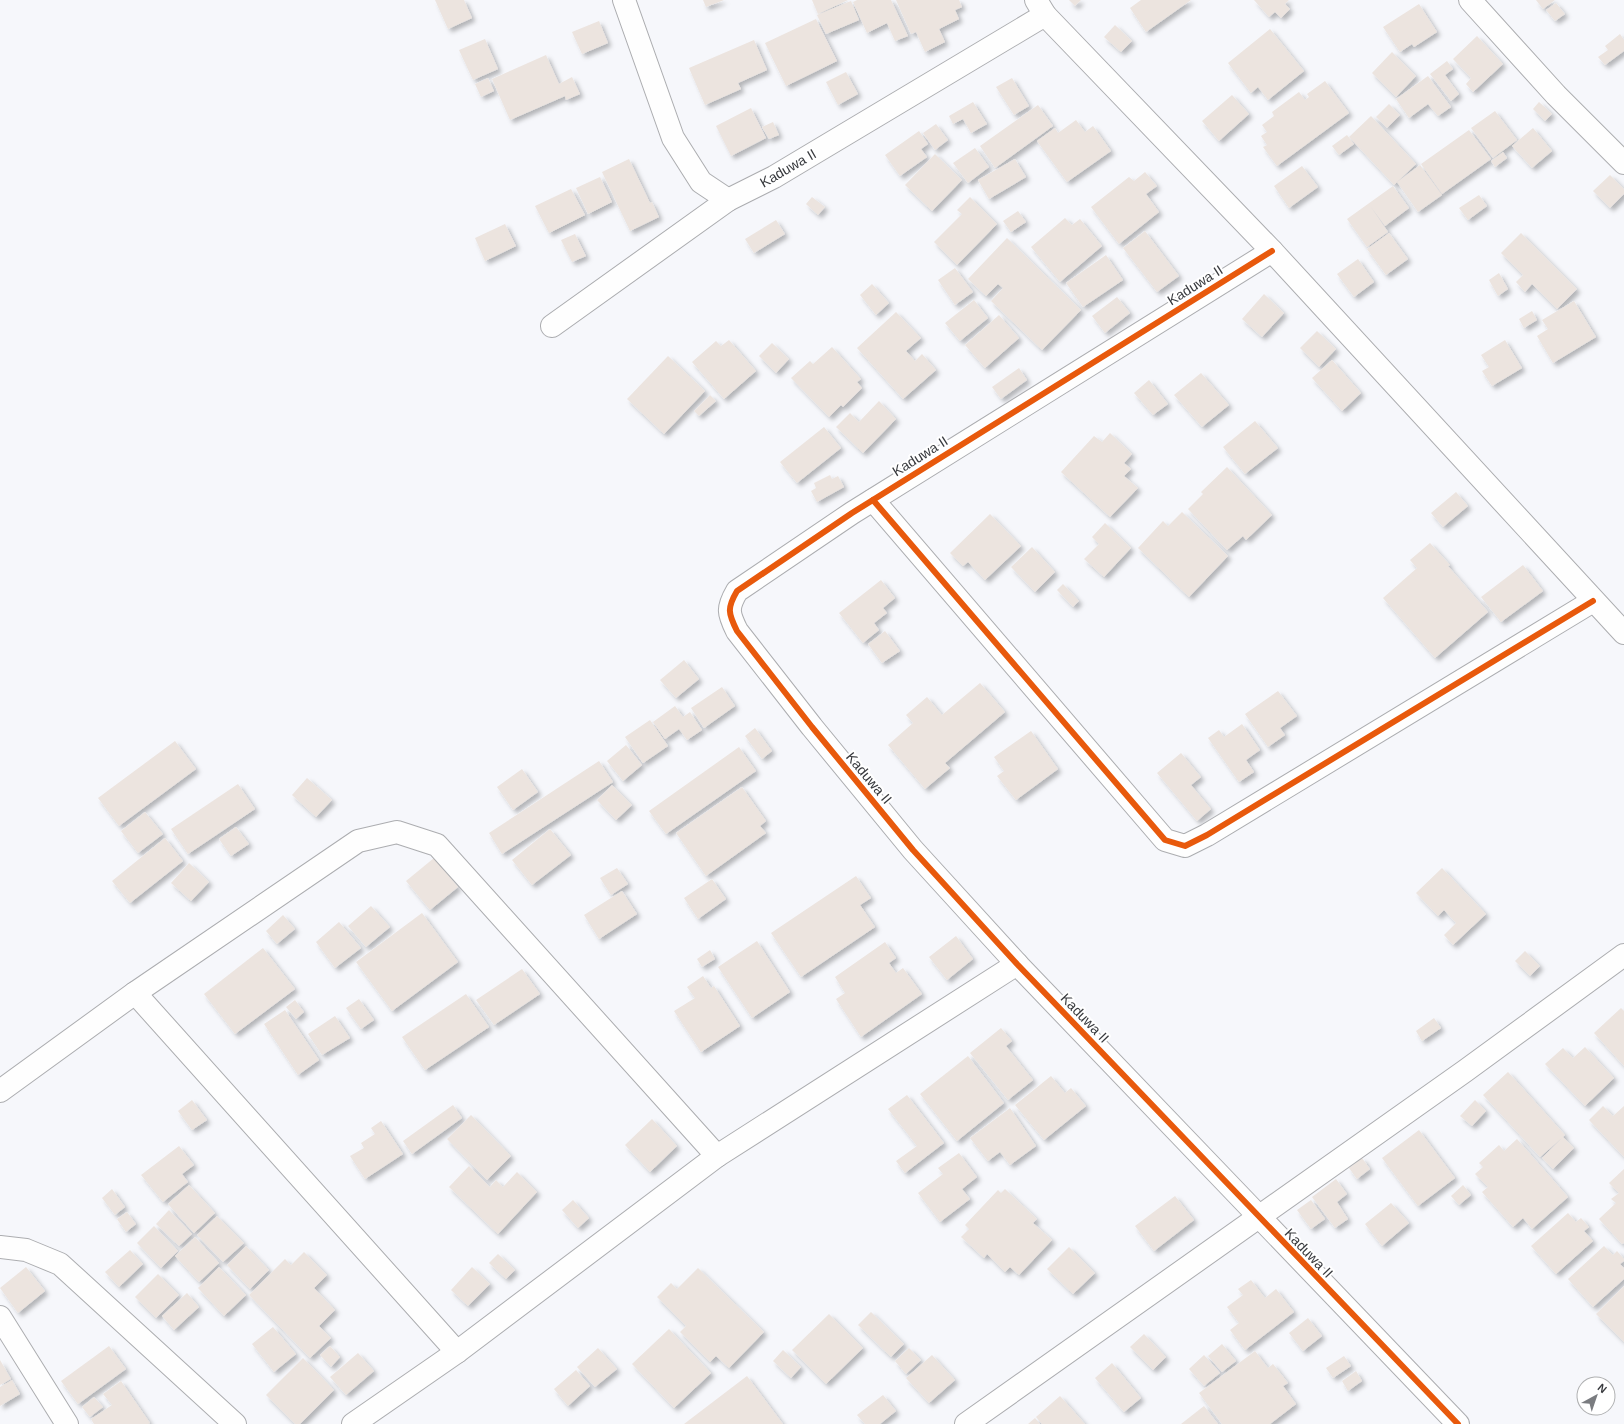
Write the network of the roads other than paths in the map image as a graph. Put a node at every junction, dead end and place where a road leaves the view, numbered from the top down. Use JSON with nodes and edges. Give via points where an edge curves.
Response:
{"nodes":[{"id":1,"x":624,"y":0,"type":"edge"},
{"id":2,"x":1470,"y":0,"type":"edge"},
{"id":3,"x":1040,"y":8,"type":"edge"},
{"id":4,"x":1624,"y":163,"type":"edge"},
{"id":5,"x":728,"y":200,"type":"junction"},
{"id":6,"x":1272,"y":251,"type":"junction"},
{"id":7,"x":552,"y":326,"type":"dead end"},
{"id":8,"x":873,"y":500,"type":"junction"},
{"id":9,"x":1593,"y":601,"type":"junction"},
{"id":10,"x":1624,"y":633,"type":"edge"},
{"id":11,"x":1624,"y":956,"type":"edge"},
{"id":12,"x":1017,"y":964,"type":"junction"},
{"id":13,"x":135,"y":993,"type":"junction"},
{"id":14,"x":0,"y":1091,"type":"edge"},
{"id":15,"x":717,"y":1156,"type":"junction"},
{"id":16,"x":1258,"y":1217,"type":"junction"},
{"id":17,"x":0,"y":1248,"type":"edge"},
{"id":18,"x":0,"y":1317,"type":"edge"},
{"id":19,"x":457,"y":1352,"type":"junction"},
{"id":20,"x":67,"y":1424,"type":"edge"},
{"id":21,"x":235,"y":1424,"type":"edge"},
{"id":22,"x":353,"y":1424,"type":"edge"},
{"id":23,"x":966,"y":1424,"type":"edge"},
{"id":24,"x":1458,"y":1424,"type":"edge"}],
"edges":[{"from":1,"to":5,"type":"street","via":[[673,138],[701,182]]},
{"from":2,"to":4,"type":"street","via":[[1556,95]]},
{"from":3,"to":5,"type":"street","name":"Kaduwa II","via":[[774,177]]},
{"from":3,"to":6,"type":"street"},
{"from":5,"to":7,"type":"street","name":"Kaduwa II"},
{"from":6,"to":8,"type":"street","name":"Kaduwa II"},
{"from":6,"to":9,"type":"street"},
{"from":8,"to":9,"type":"street","via":[[1165,840],[1185,846]]},
{"from":8,"to":12,"type":"street","name":"Kaduwa II","via":[[737,591],[730,603],[731,618],[737,631],[812,728],[913,850]]},
{"from":9,"to":10,"type":"street"},
{"from":11,"to":16,"type":"street"},
{"from":12,"to":15,"type":"street"},
{"from":12,"to":16,"type":"street","name":"Kaduwa II"},
{"from":13,"to":14,"type":"street"},
{"from":13,"to":15,"type":"street","via":[[358,841],[397,832],[437,845]]},
{"from":13,"to":19,"type":"street"},
{"from":15,"to":19,"type":"street"},
{"from":16,"to":23,"type":"street"},
{"from":16,"to":24,"type":"street","name":"Kaduwa II"},
{"from":17,"to":21,"type":"street","via":[[26,1250],[60,1264]]},
{"from":18,"to":20,"type":"street"},
{"from":19,"to":22,"type":"street"}]}
